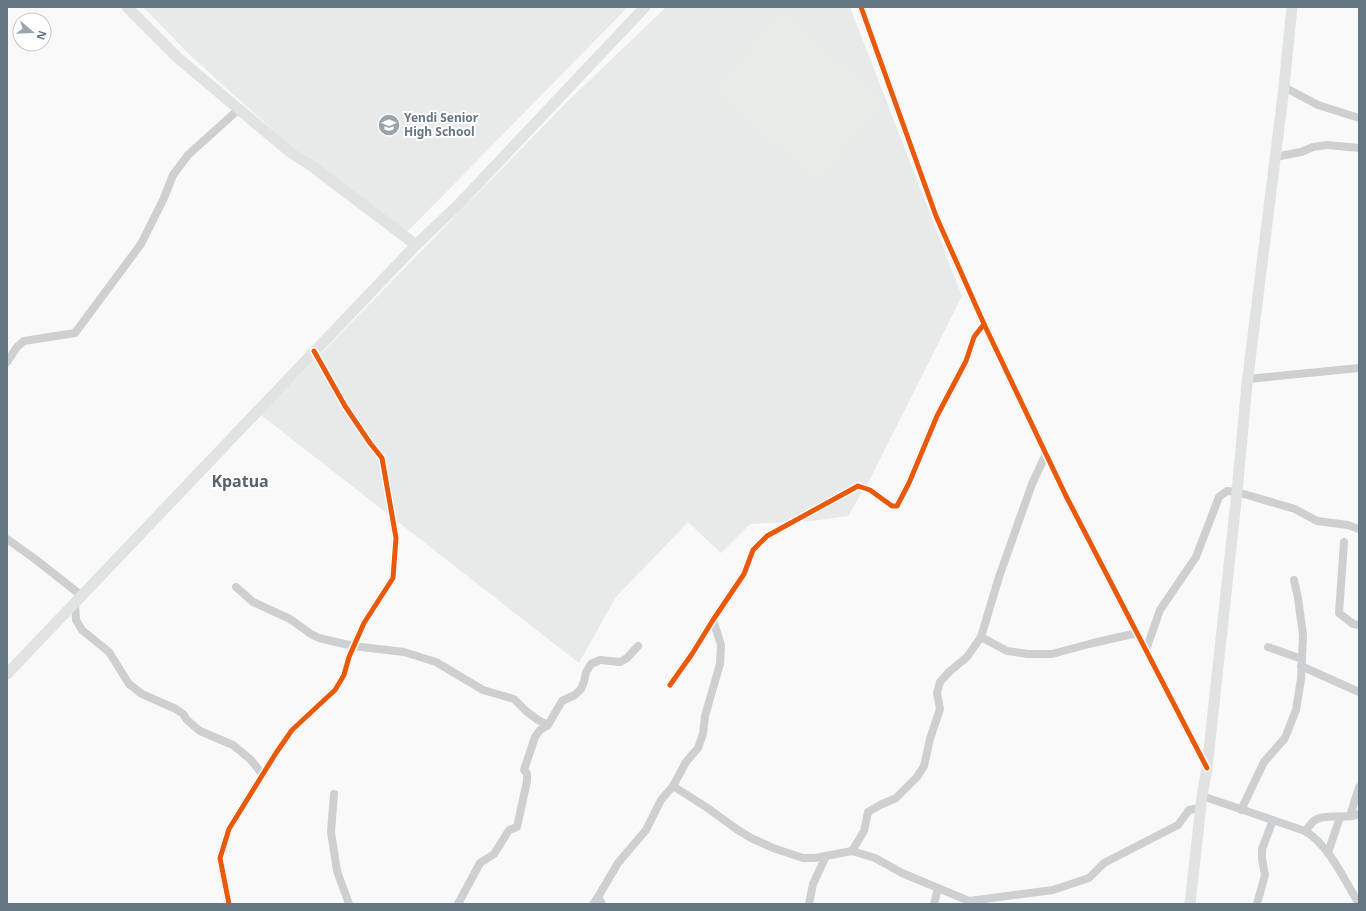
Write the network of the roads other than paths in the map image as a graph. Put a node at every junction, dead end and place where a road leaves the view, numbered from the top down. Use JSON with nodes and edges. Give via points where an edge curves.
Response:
{"nodes":[{"id":1,"x":127,"y":7,"type":"edge"},
{"id":2,"x":645,"y":7,"type":"edge"},
{"id":3,"x":861,"y":7,"type":"edge"},
{"id":4,"x":1292,"y":7,"type":"edge"},
{"id":5,"x":1284,"y":87,"type":"junction"},
{"id":6,"x":239,"y":109,"type":"junction"},
{"id":7,"x":1358,"y":118,"type":"edge"},
{"id":8,"x":1359,"y":148,"type":"edge"},
{"id":9,"x":1275,"y":158,"type":"junction"},
{"id":10,"x":416,"y":245,"type":"junction"},
{"id":11,"x":984,"y":324,"type":"junction"},
{"id":12,"x":314,"y":351,"type":"junction"},
{"id":13,"x":7,"y":362,"type":"edge"},
{"id":14,"x":1359,"y":368,"type":"edge"},
{"id":15,"x":1248,"y":379,"type":"junction"},
{"id":16,"x":1046,"y":454,"type":"junction"},
{"id":17,"x":1237,"y":492,"type":"junction"},
{"id":18,"x":1359,"y":529,"type":"edge"},
{"id":19,"x":7,"y":539,"type":"edge"},
{"id":20,"x":1344,"y":542,"type":"dead end"},
{"id":21,"x":1294,"y":580,"type":"dead end"},
{"id":22,"x":236,"y":587,"type":"dead end"},
{"id":23,"x":79,"y":599,"type":"junction"},
{"id":24,"x":713,"y":620,"type":"junction"},
{"id":25,"x":1359,"y":626,"type":"edge"},
{"id":26,"x":1137,"y":633,"type":"junction"},
{"id":27,"x":981,"y":637,"type":"junction"},
{"id":28,"x":354,"y":646,"type":"junction"},
{"id":29,"x":638,"y":646,"type":"dead end"},
{"id":30,"x":1268,"y":647,"type":"dead end"},
{"id":31,"x":1146,"y":650,"type":"junction"},
{"id":32,"x":1302,"y":662,"type":"junction"},
{"id":33,"x":7,"y":674,"type":"edge"},
{"id":34,"x":670,"y":685,"type":"dead end"},
{"id":35,"x":1359,"y":692,"type":"edge"},
{"id":36,"x":548,"y":725,"type":"junction"},
{"id":37,"x":1207,"y":768,"type":"junction"},
{"id":38,"x":263,"y":775,"type":"junction"},
{"id":39,"x":673,"y":786,"type":"junction"},
{"id":40,"x":1359,"y":787,"type":"edge"},
{"id":41,"x":334,"y":794,"type":"dead end"},
{"id":42,"x":1202,"y":796,"type":"junction"},
{"id":43,"x":1200,"y":808,"type":"junction"},
{"id":44,"x":1241,"y":810,"type":"junction"},
{"id":45,"x":1359,"y":814,"type":"edge"},
{"id":46,"x":1350,"y":816,"type":"junction"},
{"id":47,"x":1340,"y":817,"type":"junction"},
{"id":48,"x":1273,"y":820,"type":"junction"},
{"id":49,"x":1305,"y":831,"type":"junction"},
{"id":50,"x":852,"y":851,"type":"junction"},
{"id":51,"x":1328,"y":853,"type":"junction"},
{"id":52,"x":826,"y":856,"type":"junction"},
{"id":53,"x":938,"y":888,"type":"junction"},
{"id":54,"x":598,"y":902,"type":"edge"},
{"id":55,"x":971,"y":902,"type":"edge"},
{"id":56,"x":230,"y":904,"type":"edge"},
{"id":57,"x":349,"y":904,"type":"edge"},
{"id":58,"x":458,"y":904,"type":"edge"},
{"id":59,"x":809,"y":904,"type":"edge"},
{"id":60,"x":934,"y":904,"type":"edge"},
{"id":61,"x":1190,"y":904,"type":"edge"},
{"id":62,"x":1258,"y":904,"type":"edge"},
{"id":63,"x":1358,"y":904,"type":"edge"}],
"edges":[{"from":1,"to":6,"type":"main road","via":[[178,59]]},
{"from":2,"to":10,"type":"main road","via":[[458,205]]},
{"from":3,"to":11,"type":"street","via":[[936,216]]},
{"from":4,"to":5,"type":"main road"},
{"from":5,"to":7,"type":"street","via":[[1318,105]]},
{"from":5,"to":9,"type":"main road"},
{"from":6,"to":10,"type":"main road","via":[[290,152]]},
{"from":6,"to":13,"type":"street","via":[[188,155],[172,175],[164,198],[141,244],[75,333],[24,341]]},
{"from":8,"to":9,"type":"street","via":[[1313,146],[1302,152]]},
{"from":9,"to":15,"type":"main road"},
{"from":10,"to":12,"type":"main road"},
{"from":11,"to":16,"type":"street"},
{"from":11,"to":24,"type":"street","via":[[974,337],[966,360],[937,416],[897,506],[892,506],[870,490],[858,486],[767,536],[753,550],[744,574]]},
{"from":12,"to":23,"type":"main road"},
{"from":12,"to":28,"type":"street","via":[[345,406],[382,458],[396,538],[393,578],[364,623]]},
{"from":14,"to":15,"type":"street"},
{"from":15,"to":17,"type":"main road"},
{"from":16,"to":26,"type":"street"},
{"from":16,"to":27,"type":"street","via":[[1032,484]]},
{"from":17,"to":18,"type":"street","via":[[1295,509],[1317,521]]},
{"from":17,"to":31,"type":"street","via":[[1227,492],[1219,497],[1196,557],[1160,610]]},
{"from":17,"to":37,"type":"main road"},
{"from":19,"to":23,"type":"street","via":[[35,559]]},
{"from":20,"to":25,"type":"street","via":[[1339,613]]},
{"from":21,"to":32,"type":"street","via":[[1303,635]]},
{"from":22,"to":28,"type":"street","via":[[253,602],[290,619],[310,634]]},
{"from":23,"to":33,"type":"main road"},
{"from":23,"to":38,"type":"street","via":[[76,620],[82,630],[109,652],[129,684],[142,694],[176,709],[200,731],[233,745],[251,760]]},
{"from":24,"to":34,"type":"street"},
{"from":24,"to":39,"type":"street","via":[[721,646],[720,664],[698,748],[686,762]]},
{"from":26,"to":27,"type":"street","via":[[1052,654],[1007,651]]},
{"from":26,"to":31,"type":"street"},
{"from":27,"to":50,"type":"street","via":[[967,658],[940,682],[937,693],[940,709],[924,766],[896,798],[868,812],[864,831]]},
{"from":28,"to":36,"type":"street","via":[[404,652],[436,662],[483,690],[514,699],[526,711]]},
{"from":28,"to":38,"type":"street","via":[[344,675],[335,690],[292,730]]},
{"from":29,"to":36,"type":"street","via":[[620,662],[600,660],[591,664],[581,689],[562,701]]},
{"from":30,"to":32,"type":"street"},
{"from":31,"to":37,"type":"street"},
{"from":32,"to":35,"type":"street"},
{"from":32,"to":44,"type":"street","via":[[1296,710],[1286,738],[1264,762]]},
{"from":36,"to":58,"type":"street","via":[[535,737],[526,763],[524,770],[527,781],[517,827],[509,830],[494,854],[480,863]]},
{"from":37,"to":42,"type":"main road"},
{"from":38,"to":56,"type":"street","via":[[228,829],[220,858]]},
{"from":39,"to":52,"type":"street","via":[[751,838],[803,858]]},
{"from":39,"to":54,"type":"street","via":[[661,800],[646,830],[618,863]]},
{"from":40,"to":46,"type":"street"},
{"from":41,"to":57,"type":"street","via":[[332,840],[337,871]]},
{"from":42,"to":43,"type":"main road"},
{"from":42,"to":44,"type":"street"},
{"from":43,"to":55,"type":"street","via":[[1189,810],[1178,825],[1104,863],[1089,878],[1053,890]]},
{"from":43,"to":61,"type":"main road"},
{"from":44,"to":48,"type":"street"},
{"from":45,"to":46,"type":"street"},
{"from":46,"to":47,"type":"street"},
{"from":47,"to":49,"type":"street","via":[[1316,819]]},
{"from":47,"to":51,"type":"street"},
{"from":48,"to":49,"type":"street"},
{"from":48,"to":62,"type":"street","via":[[1262,849],[1265,875]]},
{"from":49,"to":51,"type":"street","via":[[1314,836]]},
{"from":50,"to":52,"type":"street"},
{"from":50,"to":53,"type":"street","via":[[875,858]]},
{"from":51,"to":63,"type":"street"},
{"from":52,"to":59,"type":"street","via":[[813,884]]},
{"from":53,"to":55,"type":"street"},
{"from":53,"to":60,"type":"street"}]}
